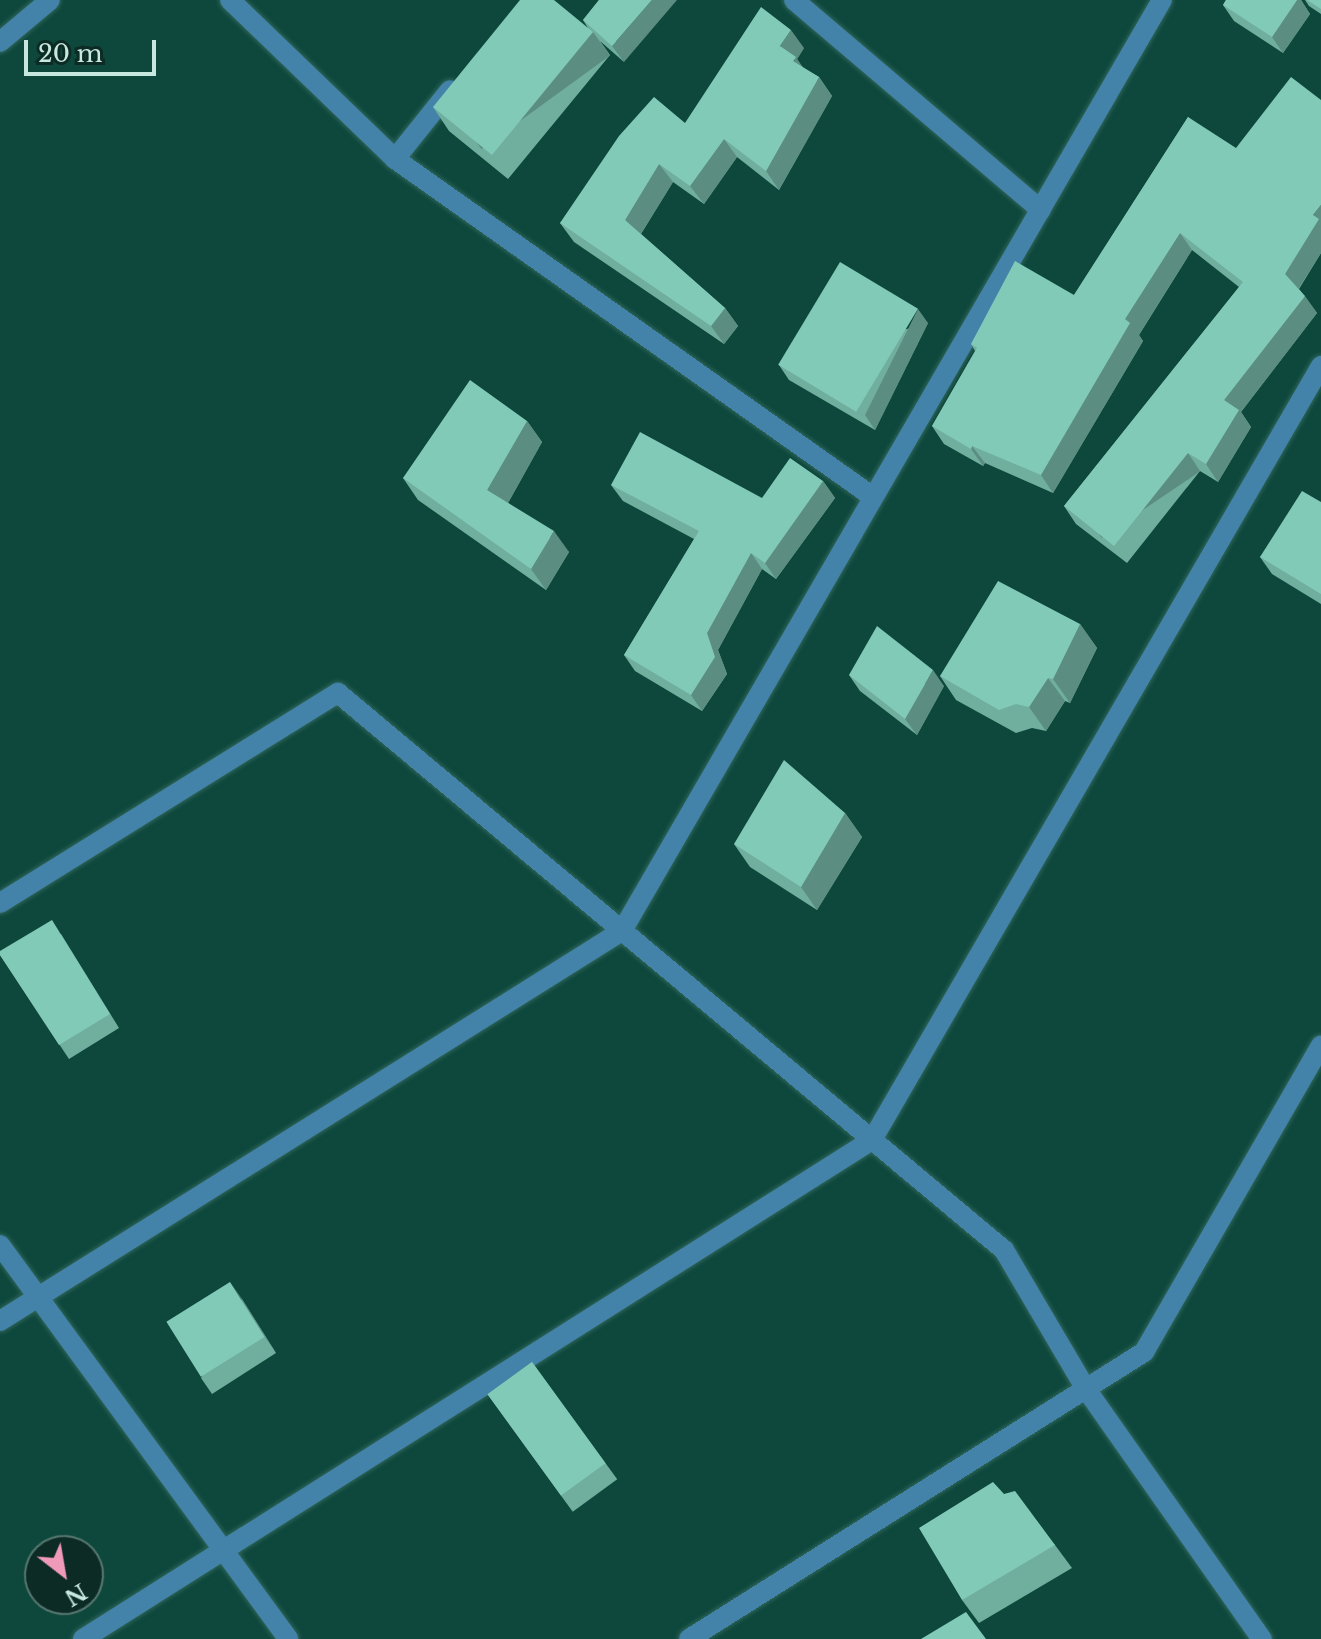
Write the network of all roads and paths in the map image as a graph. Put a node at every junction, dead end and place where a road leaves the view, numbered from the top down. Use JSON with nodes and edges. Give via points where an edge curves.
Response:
{"nodes":[{"id":1,"x":50,"y":0,"type":"edge"},
{"id":2,"x":230,"y":0,"type":"edge"},
{"id":3,"x":794,"y":0,"type":"edge"},
{"id":4,"x":1162,"y":0,"type":"edge"},
{"id":5,"x":0,"y":42,"type":"edge"},
{"id":6,"x":463,"y":73,"type":"edge"},
{"id":7,"x":395,"y":159,"type":"junction"},
{"id":8,"x":1041,"y":210,"type":"junction"},
{"id":9,"x":1321,"y":366,"type":"edge"},
{"id":10,"x":873,"y":497,"type":"junction"},
{"id":11,"x":0,"y":903,"type":"edge"},
{"id":12,"x":622,"y":931,"type":"junction"},
{"id":13,"x":1321,"y":1045,"type":"edge"},
{"id":14,"x":872,"y":1140,"type":"junction"},
{"id":15,"x":0,"y":1245,"type":"edge"},
{"id":16,"x":38,"y":1297,"type":"junction"},
{"id":17,"x":0,"y":1321,"type":"edge"},
{"id":18,"x":1086,"y":1389,"type":"junction"},
{"id":19,"x":223,"y":1551,"type":"junction"},
{"id":20,"x":83,"y":1639,"type":"edge"},
{"id":21,"x":288,"y":1639,"type":"edge"},
{"id":22,"x":689,"y":1639,"type":"edge"},
{"id":23,"x":1262,"y":1639,"type":"edge"}],
"edges":[{"from":1,"to":5,"type":"street"},
{"from":2,"to":7,"type":"street"},
{"from":3,"to":8,"type":"street"},
{"from":4,"to":8,"type":"street"},
{"from":6,"to":7,"type":"street"},
{"from":7,"to":10,"type":"street"},
{"from":8,"to":10,"type":"street"},
{"from":9,"to":14,"type":"street"},
{"from":10,"to":12,"type":"street"},
{"from":11,"to":12,"type":"street","via":[[338,693]]},
{"from":12,"to":14,"type":"street"},
{"from":12,"to":16,"type":"street"},
{"from":13,"to":18,"type":"street","via":[[1144,1352]]},
{"from":14,"to":18,"type":"street","via":[[1004,1250]]},
{"from":14,"to":19,"type":"street"},
{"from":15,"to":16,"type":"street"},
{"from":16,"to":17,"type":"street"},
{"from":16,"to":19,"type":"street"},
{"from":18,"to":22,"type":"street"},
{"from":18,"to":23,"type":"street"},
{"from":19,"to":20,"type":"street"},
{"from":19,"to":21,"type":"street"}]}
